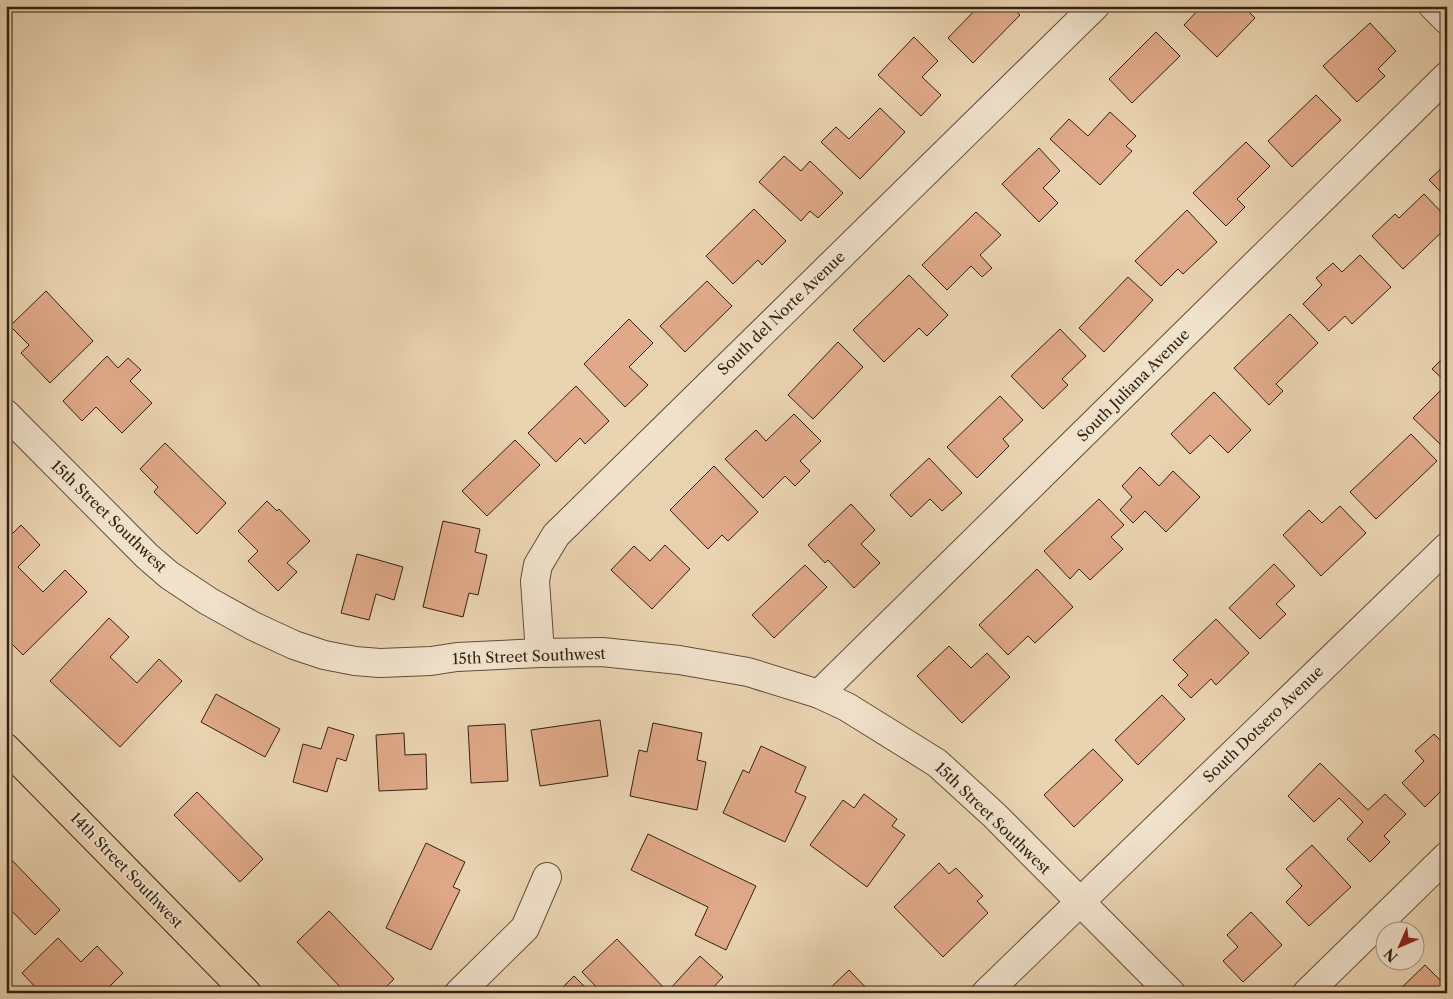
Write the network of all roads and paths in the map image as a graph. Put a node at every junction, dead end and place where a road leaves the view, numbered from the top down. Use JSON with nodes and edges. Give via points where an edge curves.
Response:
{"nodes":[{"id":1,"x":1095,"y":6,"type":"edge"},
{"id":2,"x":1433,"y":6,"type":"edge"},
{"id":3,"x":1447,"y":20,"type":"edge"},
{"id":4,"x":1447,"y":76,"type":"edge"},
{"id":5,"x":6,"y":414,"type":"edge"},
{"id":6,"x":1447,"y":547,"type":"edge"},
{"id":7,"x":540,"y":652,"type":"junction"},
{"id":8,"x":818,"y":694,"type":"junction"},
{"id":9,"x":6,"y":748,"type":"edge"},
{"id":10,"x":1447,"y":856,"type":"edge"},
{"id":11,"x":547,"y":877,"type":"dead end"},
{"id":12,"x":1080,"y":902,"type":"junction"},
{"id":13,"x":247,"y":993,"type":"edge"},
{"id":14,"x":459,"y":993,"type":"edge"},
{"id":15,"x":986,"y":993,"type":"edge"},
{"id":16,"x":1171,"y":993,"type":"edge"},
{"id":17,"x":1307,"y":993,"type":"edge"}],
"edges":[{"from":1,"to":7,"type":"street","name":"South del Norte Avenue","via":[[556,535],[538,565],[535,581]]},
{"from":2,"to":3,"type":"street"},
{"from":4,"to":8,"type":"street","name":"South Juliana Avenue"},
{"from":5,"to":7,"type":"street","name":"15th Street Southwest","via":[[169,575],[208,601],[294,645],[324,655],[380,662]]},
{"from":6,"to":12,"type":"street","name":"South Dotsero Avenue"},
{"from":7,"to":8,"type":"street","name":"15th Street Southwest","via":[[602,652],[679,660],[748,672]]},
{"from":8,"to":12,"type":"street","name":"15th Street Southwest","via":[[847,707],[937,763],[994,814]]},
{"from":9,"to":13,"type":"main road","name":"14th Street Southwest"},
{"from":10,"to":17,"type":"street"},
{"from":11,"to":14,"type":"street","via":[[525,928]]},
{"from":12,"to":15,"type":"street","name":"South Dotsero Avenue"},
{"from":12,"to":16,"type":"street","name":"15th Street Southwest"}]}
